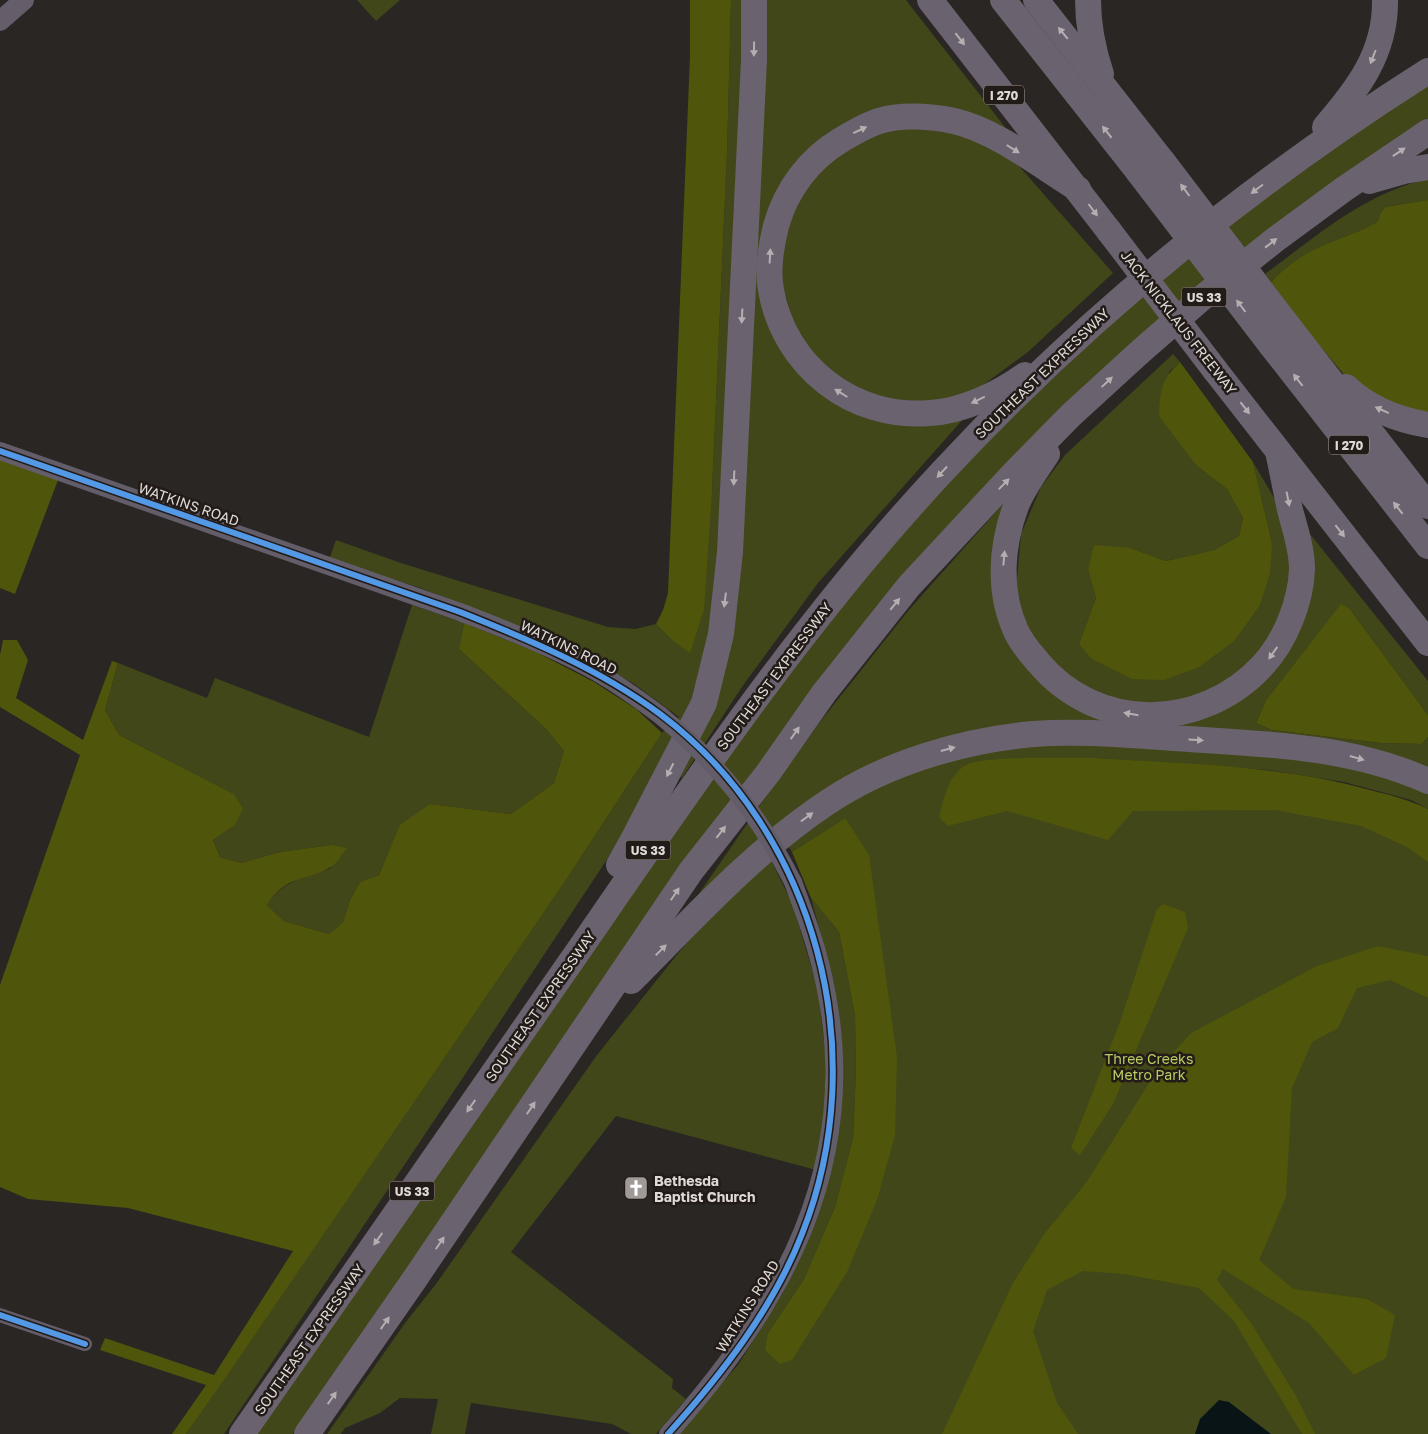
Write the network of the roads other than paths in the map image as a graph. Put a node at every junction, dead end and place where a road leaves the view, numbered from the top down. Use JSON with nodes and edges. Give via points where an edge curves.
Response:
{"nodes":[{"id":1,"x":24,"y":0,"type":"edge"},
{"id":2,"x":754,"y":0,"type":"edge"},
{"id":3,"x":930,"y":0,"type":"edge"},
{"id":4,"x":1003,"y":0,"type":"edge"},
{"id":5,"x":1036,"y":0,"type":"edge"},
{"id":6,"x":1088,"y":0,"type":"edge"},
{"id":7,"x":1385,"y":0,"type":"edge"},
{"id":8,"x":0,"y":22,"type":"edge"},
{"id":9,"x":1428,"y":71,"type":"edge"},
{"id":10,"x":1104,"y":84,"type":"junction"},
{"id":11,"x":1428,"y":132,"type":"edge"},
{"id":12,"x":1296,"y":159,"type":"junction"},
{"id":13,"x":1428,"y":167,"type":"edge"},
{"id":14,"x":1344,"y":188,"type":"junction"},
{"id":15,"x":1078,"y":189,"type":"junction"},
{"id":16,"x":1091,"y":325,"type":"junction"},
{"id":17,"x":1310,"y":355,"type":"junction"},
{"id":18,"x":1071,"y":415,"type":"junction"},
{"id":19,"x":1428,"y":425,"type":"edge"},
{"id":20,"x":0,"y":451,"type":"edge"},
{"id":21,"x":1278,"y":451,"type":"junction"},
{"id":22,"x":1428,"y":506,"type":"edge"},
{"id":23,"x":1428,"y":546,"type":"edge"},
{"id":24,"x":1428,"y":643,"type":"edge"},
{"id":25,"x":1428,"y":781,"type":"edge"},
{"id":26,"x":590,"y":1022,"type":"junction"},
{"id":27,"x":509,"y":1052,"type":"junction"},
{"id":28,"x":0,"y":1315,"type":"edge"},
{"id":29,"x":85,"y":1344,"type":"dead end"},
{"id":30,"x":242,"y":1434,"type":"edge"},
{"id":31,"x":307,"y":1434,"type":"edge"},
{"id":32,"x":668,"y":1434,"type":"edge"}],
"edges":[{"from":1,"to":8,"type":"main road"},
{"from":2,"to":27,"type":"highway","one_way":true,"via":[[754,60],[730,552],[719,643],[704,703],[634,838]]},
{"from":3,"to":15,"type":"highway","name":"JACK NICKLAUS FREEWAY","number":"I 270","one_way":true},
{"from":23,"to":4,"type":"highway","number":"I 270","one_way":true,"bridge":true},
{"from":10,"to":5,"type":"highway","one_way":true},
{"from":6,"to":10,"type":"highway","via":[[1092,47]]},
{"from":7,"to":12,"type":"highway","one_way":true,"via":[[1379,40],[1366,73],[1350,98]]},
{"from":9,"to":12,"type":"highway","name":"SOUTHEAST EXPRESSWAY","number":"US 33"},
{"from":17,"to":10,"type":"highway","one_way":true,"bridge":true},
{"from":14,"to":11,"type":"highway","number":"US 33","one_way":true},
{"from":12,"to":16,"type":"highway","name":"SOUTHEAST EXPRESSWAY","number":"US 33","one_way":true,"via":[[1164,262]]},
{"from":13,"to":14,"type":"highway"},
{"from":18,"to":14,"type":"highway","number":"US 33","one_way":true,"via":[[1202,298]]},
{"from":16,"to":15,"type":"highway","one_way":true,"via":[[1018,380],[974,403],[931,414],[902,412],[865,405],[844,396],[815,373],[802,359],[782,326],[770,288],[771,244],[779,214],[792,188],[810,164],[830,146],[880,121],[930,116],[956,121],[999,140]]},
{"from":15,"to":21,"type":"highway","name":"JACK NICKLAUS FREEWAY","number":"I 270","one_way":true,"bridge":true},
{"from":16,"to":27,"type":"highway","name":"SOUTHEAST EXPRESSWAY","number":"US 33","one_way":true,"via":[[941,473],[832,597],[668,821]]},
{"from":19,"to":17,"type":"highway","one_way":true,"via":[[1374,407],[1350,392]]},
{"from":17,"to":22,"type":"highway"},
{"from":21,"to":18,"type":"highway","one_way":true,"via":[[1302,569],[1297,601],[1288,628],[1273,655],[1223,698],[1172,714],[1125,714],[1079,697],[1046,672],[1016,632],[1006,598],[1004,555],[1017,505]]},
{"from":26,"to":18,"type":"highway","number":"US 33","one_way":true,"via":[[691,871],[768,773],[824,693],[916,579]]},
{"from":20,"to":32,"type":"street","name":"WATKINS ROAD","bridge":true,"via":[[423,599],[514,633],[587,667],[660,715],[706,756],[761,825],[793,882],[812,931],[827,990],[833,1036],[833,1098],[824,1164],[802,1236],[771,1297],[741,1344]]},
{"from":21,"to":24,"type":"highway","name":"JACK NICKLAUS FREEWAY","number":"I 270","one_way":true},
{"from":26,"to":25,"type":"highway","one_way":true,"via":[[732,879],[793,827],[863,782],[932,754],[998,738],[1035,734],[1110,734],[1304,747],[1344,754]]},
{"from":31,"to":26,"type":"highway","number":"US 33","one_way":true},
{"from":27,"to":30,"type":"highway","name":"SOUTHEAST EXPRESSWAY","number":"US 33","one_way":true},
{"from":28,"to":29,"type":"street"}]}
